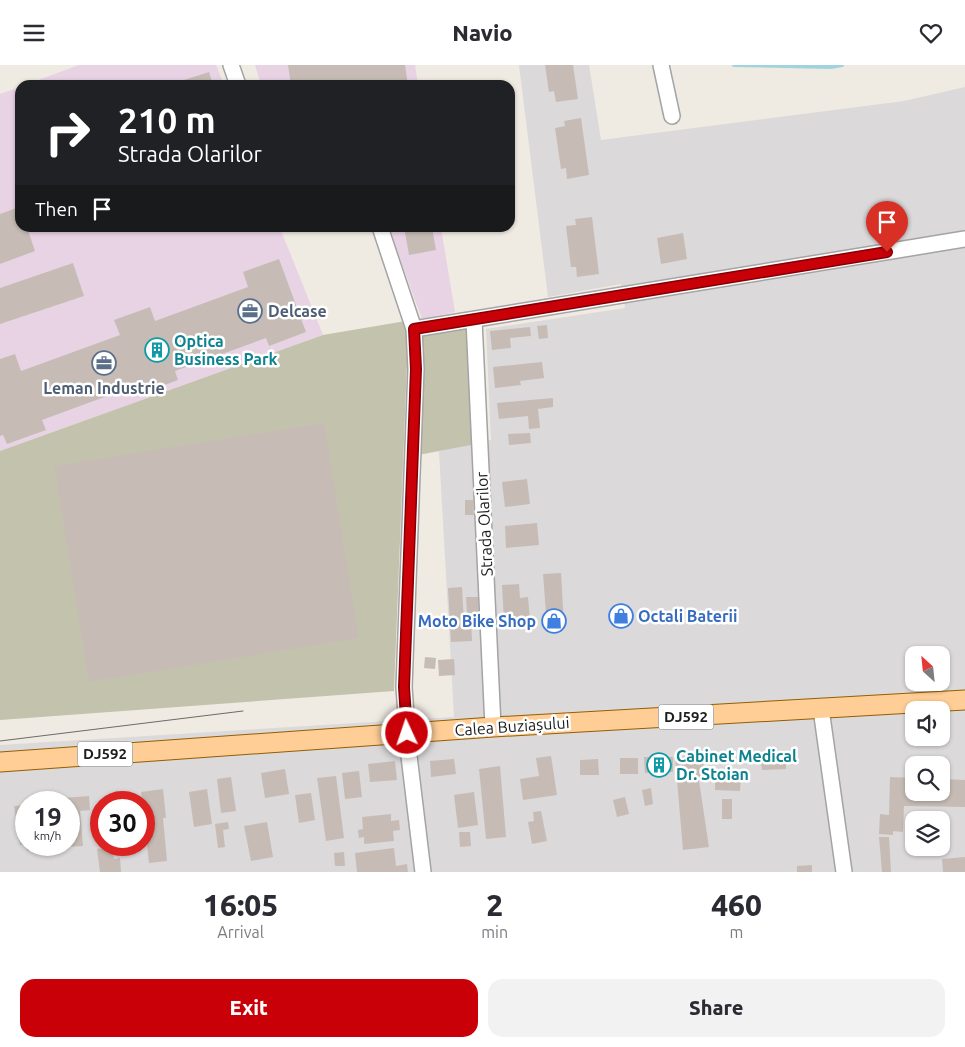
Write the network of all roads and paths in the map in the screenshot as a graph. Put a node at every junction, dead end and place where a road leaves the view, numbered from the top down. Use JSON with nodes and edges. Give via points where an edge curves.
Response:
{"nodes":[{"id":1,"x":231,"y":65,"type":"edge"},
{"id":2,"x":661,"y":65,"type":"edge"},
{"id":3,"x":236,"y":80,"type":"edge"},
{"id":4,"x":672,"y":115,"type":"dead end"},
{"id":5,"x":382,"y":232,"type":"edge"},
{"id":6,"x":965,"y":239,"type":"edge"},
{"id":7,"x":474,"y":320,"type":"junction"},
{"id":8,"x":414,"y":329,"type":"junction"},
{"id":9,"x":965,"y":700,"type":"edge"},
{"id":10,"x":821,"y":709,"type":"junction"},
{"id":11,"x":494,"y":727,"type":"junction"},
{"id":12,"x":407,"y":733,"type":"junction"},
{"id":13,"x":0,"y":762,"type":"edge"},
{"id":14,"x":423,"y":872,"type":"edge"},
{"id":15,"x":844,"y":872,"type":"edge"}],
"edges":[{"from":1,"to":3,"type":"street"},
{"from":2,"to":4,"type":"street"},
{"from":5,"to":8,"type":"street"},
{"from":6,"to":7,"type":"street"},
{"from":7,"to":8,"type":"street"},
{"from":7,"to":11,"type":"street","name":"Strada Olarilor"},
{"from":8,"to":12,"type":"street","via":[[416,369],[404,687]]},
{"from":9,"to":10,"type":"main road","name":"Calea Buziașului","number":"DJ592"},
{"from":10,"to":11,"type":"main road","name":"Calea Buziașului","number":"DJ592"},
{"from":10,"to":15,"type":"street"},
{"from":11,"to":12,"type":"main road","name":"Calea Buziașului","number":"DJ592"},
{"from":12,"to":13,"type":"main road","name":"Calea Buziașului","number":"DJ592"},
{"from":12,"to":14,"type":"street"}]}
